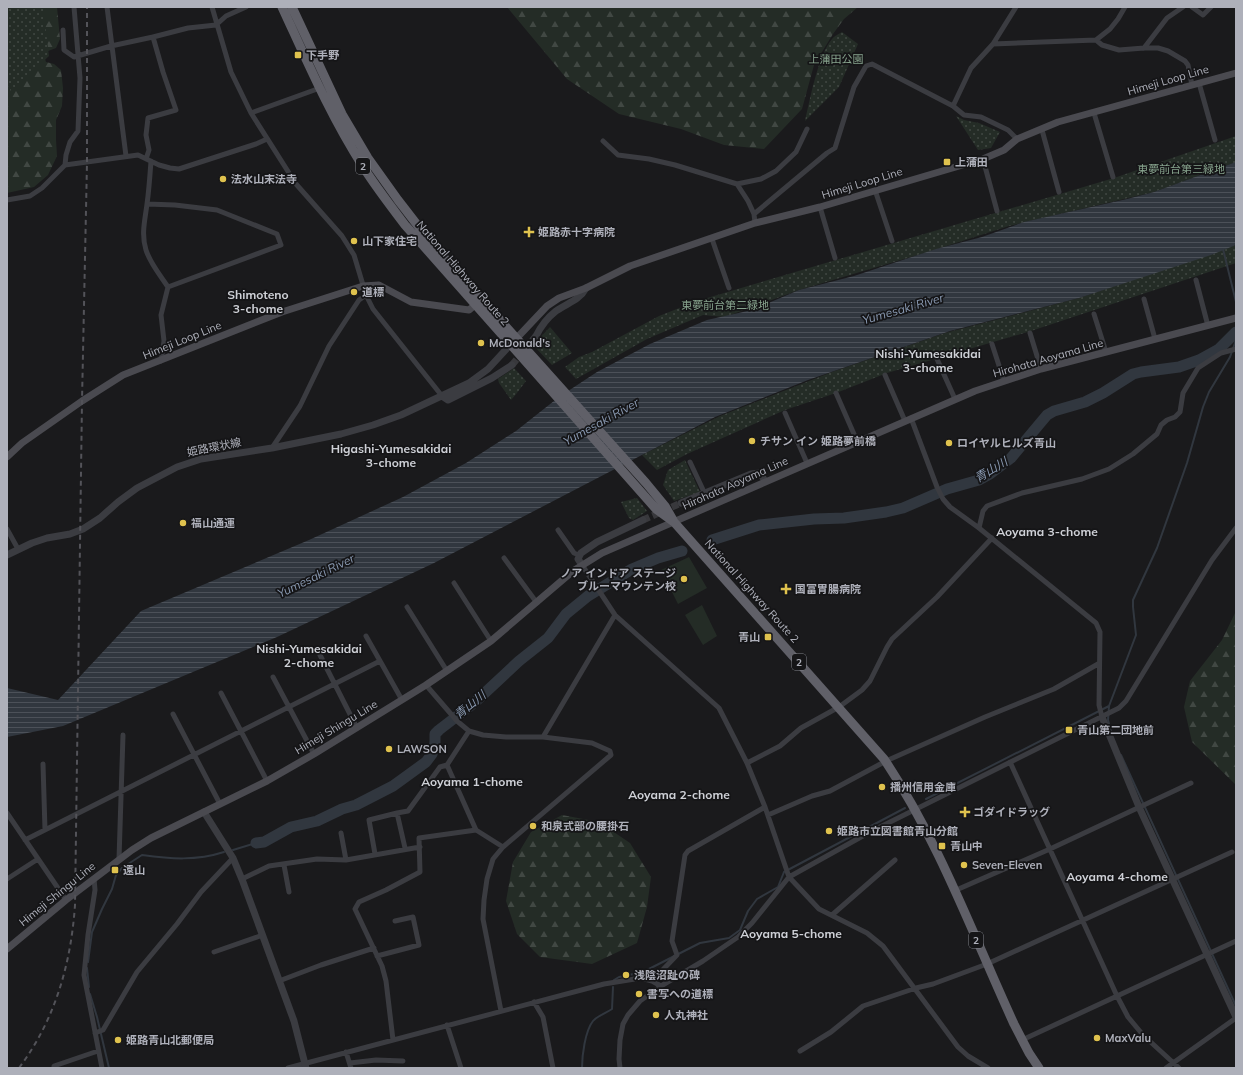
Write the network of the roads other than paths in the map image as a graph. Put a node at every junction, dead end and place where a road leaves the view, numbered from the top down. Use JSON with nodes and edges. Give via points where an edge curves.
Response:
{"nodes":[{"id":1,"x":74,"y":7,"type":"edge"},
{"id":2,"x":108,"y":7,"type":"edge"},
{"id":3,"x":212,"y":7,"type":"edge"},
{"id":4,"x":246,"y":7,"type":"edge"},
{"id":5,"x":282,"y":7,"type":"edge"},
{"id":6,"x":292,"y":7,"type":"edge"},
{"id":7,"x":1016,"y":7,"type":"edge"},
{"id":8,"x":1125,"y":7,"type":"edge"},
{"id":9,"x":1183,"y":7,"type":"edge"},
{"id":10,"x":1192,"y":7,"type":"edge"},
{"id":11,"x":1211,"y":7,"type":"edge"},
{"id":12,"x":216,"y":24,"type":"junction"},
{"id":13,"x":63,"y":30,"type":"dead end"},
{"id":14,"x":153,"y":38,"type":"junction"},
{"id":15,"x":1096,"y":40,"type":"junction"},
{"id":16,"x":993,"y":44,"type":"junction"},
{"id":17,"x":111,"y":46,"type":"junction"},
{"id":18,"x":1144,"y":48,"type":"junction"},
{"id":19,"x":79,"y":55,"type":"junction"},
{"id":20,"x":1236,"y":73,"type":"edge"},
{"id":21,"x":1196,"y":84,"type":"junction"},
{"id":22,"x":320,"y":88,"type":"junction"},
{"id":23,"x":953,"y":106,"type":"junction"},
{"id":24,"x":251,"y":113,"type":"junction"},
{"id":25,"x":1094,"y":113,"type":"junction"},
{"id":26,"x":807,"y":129,"type":"dead end"},
{"id":27,"x":1042,"y":130,"type":"junction"},
{"id":28,"x":267,"y":139,"type":"junction"},
{"id":29,"x":1017,"y":139,"type":"junction"},
{"id":30,"x":1215,"y":140,"type":"dead end"},
{"id":31,"x":603,"y":141,"type":"dead end"},
{"id":32,"x":126,"y":156,"type":"junction"},
{"id":33,"x":983,"y":159,"type":"junction"},
{"id":34,"x":149,"y":160,"type":"junction"},
{"id":35,"x":65,"y":165,"type":"junction"},
{"id":36,"x":1113,"y":177,"type":"dead end"},
{"id":37,"x":737,"y":184,"type":"junction"},
{"id":38,"x":875,"y":190,"type":"junction"},
{"id":39,"x":1059,"y":192,"type":"dead end"},
{"id":40,"x":7,"y":200,"type":"edge"},
{"id":41,"x":147,"y":204,"type":"junction"},
{"id":42,"x":820,"y":207,"type":"junction"},
{"id":43,"x":997,"y":211,"type":"dead end"},
{"id":44,"x":754,"y":214,"type":"junction"},
{"id":45,"x":755,"y":223,"type":"junction"},
{"id":46,"x":712,"y":239,"type":"junction"},
{"id":47,"x":892,"y":241,"type":"dead end"},
{"id":48,"x":835,"y":258,"type":"dead end"},
{"id":49,"x":1196,"y":280,"type":"dead end"},
{"id":50,"x":168,"y":286,"type":"junction"},
{"id":51,"x":363,"y":286,"type":"junction"},
{"id":52,"x":586,"y":288,"type":"junction"},
{"id":53,"x":729,"y":288,"type":"dead end"},
{"id":54,"x":366,"y":295,"type":"junction"},
{"id":55,"x":1144,"y":299,"type":"dead end"},
{"id":56,"x":475,"y":305,"type":"junction"},
{"id":57,"x":1094,"y":314,"type":"dead end"},
{"id":58,"x":1235,"y":319,"type":"edge"},
{"id":59,"x":1208,"y":326,"type":"junction"},
{"id":60,"x":1030,"y":333,"type":"dead end"},
{"id":61,"x":536,"y":336,"type":"tunnel mouth"},
{"id":62,"x":1156,"y":339,"type":"junction"},
{"id":63,"x":513,"y":341,"type":"junction"},
{"id":64,"x":992,"y":344,"type":"dead end"},
{"id":65,"x":1236,"y":350,"type":"edge"},
{"id":66,"x":1106,"y":352,"type":"junction"},
{"id":67,"x":938,"y":359,"type":"dead end"},
{"id":68,"x":161,"y":360,"type":"junction"},
{"id":69,"x":512,"y":365,"type":"tunnel mouth"},
{"id":70,"x":1041,"y":369,"type":"junction"},
{"id":71,"x":885,"y":375,"type":"dead end"},
{"id":72,"x":547,"y":380,"type":"junction"},
{"id":73,"x":1004,"y":381,"type":"junction"},
{"id":74,"x":836,"y":393,"type":"dead end"},
{"id":75,"x":442,"y":396,"type":"junction"},
{"id":76,"x":954,"y":400,"type":"junction"},
{"id":77,"x":785,"y":413,"type":"dead end"},
{"id":78,"x":908,"y":419,"type":"junction"},
{"id":79,"x":857,"y":441,"type":"junction"},
{"id":80,"x":272,"y":448,"type":"junction"},
{"id":81,"x":7,"y":457,"type":"edge"},
{"id":82,"x":690,"y":462,"type":"dead end"},
{"id":83,"x":807,"y":463,"type":"junction"},
{"id":84,"x":765,"y":481,"type":"junction"},
{"id":85,"x":705,"y":494,"type":"junction"},
{"id":86,"x":681,"y":503,"type":"tunnel mouth"},
{"id":87,"x":643,"y":520,"type":"tunnel mouth"},
{"id":88,"x":674,"y":522,"type":"junction"},
{"id":89,"x":979,"y":528,"type":"junction"},
{"id":90,"x":1236,"y":528,"type":"edge"},
{"id":91,"x":7,"y":529,"type":"edge"},
{"id":92,"x":558,"y":530,"type":"dead end"},
{"id":93,"x":992,"y":538,"type":"junction"},
{"id":94,"x":18,"y":549,"type":"junction"},
{"id":95,"x":7,"y":555,"type":"edge"},
{"id":96,"x":579,"y":556,"type":"junction"},
{"id":97,"x":504,"y":558,"type":"dead end"},
{"id":98,"x":582,"y":565,"type":"junction"},
{"id":99,"x":454,"y":583,"type":"dead end"},
{"id":100,"x":537,"y":603,"type":"junction"},
{"id":101,"x":407,"y":607,"type":"dead end"},
{"id":102,"x":615,"y":615,"type":"junction"},
{"id":103,"x":366,"y":636,"type":"dead end"},
{"id":104,"x":491,"y":641,"type":"junction"},
{"id":105,"x":320,"y":655,"type":"dead end"},
{"id":106,"x":380,"y":661,"type":"junction"},
{"id":107,"x":1098,"y":664,"type":"junction"},
{"id":108,"x":447,"y":671,"type":"junction"},
{"id":109,"x":273,"y":677,"type":"dead end"},
{"id":110,"x":334,"y":684,"type":"junction"},
{"id":111,"x":426,"y":685,"type":"junction"},
{"id":112,"x":221,"y":693,"type":"dead end"},
{"id":113,"x":402,"y":700,"type":"junction"},
{"id":114,"x":839,"y":707,"type":"junction"},
{"id":115,"x":289,"y":708,"type":"junction"},
{"id":116,"x":173,"y":714,"type":"dead end"},
{"id":117,"x":1102,"y":717,"type":"junction"},
{"id":118,"x":357,"y":728,"type":"junction"},
{"id":119,"x":469,"y":731,"type":"junction"},
{"id":120,"x":241,"y":732,"type":"junction"},
{"id":121,"x":123,"y":735,"type":"dead end"},
{"id":122,"x":543,"y":736,"type":"junction"},
{"id":123,"x":194,"y":754,"type":"junction"},
{"id":124,"x":314,"y":754,"type":"junction"},
{"id":125,"x":886,"y":762,"type":"junction"},
{"id":126,"x":1010,"y":762,"type":"junction"},
{"id":127,"x":747,"y":763,"type":"junction"},
{"id":128,"x":43,"y":764,"type":"dead end"},
{"id":129,"x":447,"y":765,"type":"junction"},
{"id":130,"x":267,"y":780,"type":"junction"},
{"id":131,"x":1191,"y":782,"type":"dead end"},
{"id":132,"x":122,"y":790,"type":"junction"},
{"id":133,"x":220,"y":804,"type":"junction"},
{"id":134,"x":765,"y":807,"type":"junction"},
{"id":135,"x":1139,"y":807,"type":"junction"},
{"id":136,"x":916,"y":810,"type":"junction"},
{"id":137,"x":204,"y":812,"type":"junction"},
{"id":138,"x":7,"y":813,"type":"edge"},
{"id":139,"x":397,"y":813,"type":"junction"},
{"id":140,"x":768,"y":815,"type":"junction"},
{"id":141,"x":45,"y":830,"type":"junction"},
{"id":142,"x":476,"y":830,"type":"junction"},
{"id":143,"x":341,"y":833,"type":"dead end"},
{"id":144,"x":25,"y":840,"type":"junction"},
{"id":145,"x":420,"y":847,"type":"junction"},
{"id":146,"x":503,"y":847,"type":"junction"},
{"id":147,"x":405,"y":848,"type":"junction"},
{"id":148,"x":1050,"y":849,"type":"junction"},
{"id":149,"x":1232,"y":852,"type":"dead end"},
{"id":150,"x":375,"y":854,"type":"junction"},
{"id":151,"x":233,"y":858,"type":"junction"},
{"id":152,"x":38,"y":859,"type":"junction"},
{"id":153,"x":119,"y":859,"type":"junction"},
{"id":154,"x":346,"y":860,"type":"junction"},
{"id":155,"x":895,"y":860,"type":"dead end"},
{"id":156,"x":284,"y":865,"type":"junction"},
{"id":157,"x":789,"y":876,"type":"junction"},
{"id":158,"x":94,"y":878,"type":"junction"},
{"id":159,"x":7,"y":879,"type":"edge"},
{"id":160,"x":242,"y":879,"type":"junction"},
{"id":161,"x":1173,"y":879,"type":"junction"},
{"id":162,"x":954,"y":891,"type":"junction"},
{"id":163,"x":289,"y":892,"type":"dead end"},
{"id":164,"x":66,"y":900,"type":"junction"},
{"id":165,"x":832,"y":915,"type":"junction"},
{"id":166,"x":1082,"y":920,"type":"junction"},
{"id":167,"x":395,"y":921,"type":"dead end"},
{"id":168,"x":263,"y":935,"type":"junction"},
{"id":169,"x":1236,"y":941,"type":"edge"},
{"id":170,"x":374,"y":948,"type":"junction"},
{"id":171,"x":7,"y":949,"type":"edge"},
{"id":172,"x":214,"y":952,"type":"dead end"},
{"id":173,"x":1211,"y":953,"type":"junction"},
{"id":174,"x":377,"y":956,"type":"junction"},
{"id":175,"x":987,"y":964,"type":"junction"},
{"id":176,"x":279,"y":981,"type":"junction"},
{"id":177,"x":652,"y":981,"type":"junction"},
{"id":178,"x":661,"y":986,"type":"junction"},
{"id":179,"x":916,"y":988,"type":"junction"},
{"id":180,"x":1116,"y":996,"type":"junction"},
{"id":181,"x":534,"y":1002,"type":"junction"},
{"id":182,"x":501,"y":1011,"type":"junction"},
{"id":183,"x":1236,"y":1017,"type":"edge"},
{"id":184,"x":447,"y":1025,"type":"junction"},
{"id":185,"x":95,"y":1033,"type":"junction"},
{"id":186,"x":393,"y":1040,"type":"junction"},
{"id":187,"x":1022,"y":1040,"type":"junction"},
{"id":188,"x":98,"y":1051,"type":"junction"},
{"id":189,"x":800,"y":1051,"type":"dead end"},
{"id":190,"x":346,"y":1052,"type":"junction"},
{"id":191,"x":403,"y":1061,"type":"dead end"},
{"id":192,"x":1173,"y":1063,"type":"junction"},
{"id":193,"x":306,"y":1065,"type":"edge"},
{"id":194,"x":350,"y":1066,"type":"edge"},
{"id":195,"x":54,"y":1068,"type":"edge"},
{"id":196,"x":102,"y":1068,"type":"edge"},
{"id":197,"x":288,"y":1068,"type":"edge"},
{"id":198,"x":461,"y":1068,"type":"edge"},
{"id":199,"x":553,"y":1068,"type":"edge"},
{"id":200,"x":620,"y":1068,"type":"edge"},
{"id":201,"x":988,"y":1068,"type":"edge"},
{"id":202,"x":1039,"y":1068,"type":"edge"},
{"id":203,"x":1166,"y":1068,"type":"edge"},
{"id":204,"x":1179,"y":1068,"type":"edge"}],
"edges":[{"from":1,"to":19,"type":"street"},
{"from":2,"to":17,"type":"street"},
{"from":3,"to":12,"type":"street"},
{"from":4,"to":12,"type":"street","via":[[226,16]]},
{"from":5,"to":22,"type":"highway","name":"National Highway Route 2","number":"2"},
{"from":6,"to":63,"type":"highway","name":"National Highway Route 2","number":"2","via":[[342,114],[368,158],[432,244]]},
{"from":7,"to":16,"type":"street"},
{"from":8,"to":15,"type":"street","via":[[1118,19]]},
{"from":9,"to":18,"type":"street","via":[[1167,18]]},
{"from":10,"to":11,"type":"street","via":[[1203,16]]},
{"from":12,"to":14,"type":"street","via":[[188,28]]},
{"from":12,"to":24,"type":"street","via":[[230,72]]},
{"from":13,"to":19,"type":"street","via":[[64,50],[74,56]]},
{"from":14,"to":17,"type":"street"},
{"from":14,"to":34,"type":"street","via":[[176,110],[148,118],[146,135]]},
{"from":15,"to":16,"type":"street"},
{"from":15,"to":18,"type":"street","via":[[1102,45],[1119,50]]},
{"from":16,"to":23,"type":"street","via":[[970,68]]},
{"from":17,"to":19,"type":"street"},
{"from":17,"to":32,"type":"street"},
{"from":18,"to":21,"type":"street","via":[[1168,51],[1185,61]]},
{"from":19,"to":35,"type":"street","via":[[78,131],[70,142]]},
{"from":20,"to":21,"type":"main road","name":"Himeji Loop Line"},
{"from":21,"to":25,"type":"main road","name":"Himeji Loop Line"},
{"from":21,"to":30,"type":"street"},
{"from":22,"to":24,"type":"street"},
{"from":22,"to":56,"type":"highway","name":"National Highway Route 2","number":"2","via":[[353,150],[378,189],[409,230]]},
{"from":23,"to":29,"type":"street","via":[[964,115],[981,117],[1008,130]]},
{"from":23,"to":44,"type":"street","via":[[872,64],[866,66],[854,87],[835,148]]},
{"from":24,"to":28,"type":"street"},
{"from":25,"to":27,"type":"main road","name":"Himeji Loop Line","via":[[1058,122]]},
{"from":25,"to":36,"type":"street"},
{"from":26,"to":37,"type":"street","via":[[796,152],[776,171],[761,179]]},
{"from":27,"to":29,"type":"main road","name":"Himeji Loop Line"},
{"from":27,"to":39,"type":"street"},
{"from":28,"to":34,"type":"street","via":[[179,169]]},
{"from":28,"to":51,"type":"street","via":[[296,184],[342,236],[354,255]]},
{"from":29,"to":33,"type":"main road","name":"Himeji Loop Line","via":[[1004,150]]},
{"from":31,"to":37,"type":"street","via":[[618,155],[675,164]]},
{"from":32,"to":34,"type":"street","via":[[138,155]]},
{"from":32,"to":35,"type":"street"},
{"from":33,"to":38,"type":"main road","name":"Himeji Loop Line"},
{"from":33,"to":43,"type":"street"},
{"from":34,"to":41,"type":"street"},
{"from":35,"to":40,"type":"street","via":[[30,196]]},
{"from":37,"to":44,"type":"street"},
{"from":38,"to":42,"type":"main road","name":"Himeji Loop Line"},
{"from":38,"to":47,"type":"street"},
{"from":41,"to":50,"type":"street","via":[[143,239],[151,261]]},
{"from":41,"to":50,"type":"street","via":[[217,210],[277,234],[281,245]]},
{"from":42,"to":45,"type":"main road","name":"Himeji Loop Line"},
{"from":42,"to":48,"type":"street"},
{"from":44,"to":45,"type":"street"},
{"from":45,"to":46,"type":"main road","name":"Himeji Loop Line"},
{"from":46,"to":52,"type":"main road","name":"Himeji Loop Line","via":[[630,266]]},
{"from":46,"to":53,"type":"street"},
{"from":49,"to":59,"type":"street"},
{"from":50,"to":68,"type":"street","via":[[161,315],[164,341]]},
{"from":51,"to":54,"type":"street"},
{"from":51,"to":56,"type":"main road","name":"Himeji Loop Line","via":[[379,286],[411,302],[469,310]]},
{"from":51,"to":68,"type":"main road","name":"Himeji Loop Line","via":[[282,312]]},
{"from":52,"to":61,"type":"street","via":[[576,300],[556,311],[544,322]]},
{"from":52,"to":63,"type":"main road","name":"Himeji Loop Line","via":[[559,298],[547,306]]},
{"from":54,"to":75,"type":"street","via":[[373,308]]},
{"from":54,"to":80,"type":"street","via":[[359,300],[329,346],[300,406]]},
{"from":55,"to":62,"type":"street"},
{"from":56,"to":63,"type":"highway","name":"National Highway Route 2","number":"2"},
{"from":57,"to":66,"type":"street"},
{"from":58,"to":59,"type":"main road","name":"Hirohata Aoyama Line"},
{"from":59,"to":62,"type":"main road","name":"Hirohata Aoyama Line"},
{"from":60,"to":70,"type":"street"},
{"from":62,"to":66,"type":"main road","name":"Hirohata Aoyama Line"},
{"from":63,"to":72,"type":"highway","name":"National Highway Route 2","number":"2"},
{"from":63,"to":75,"type":"street","name":"姫路環状線","via":[[488,369],[469,383]]},
{"from":64,"to":73,"type":"street"},
{"from":65,"to":89,"type":"street","via":[[1224,352],[1198,368],[1183,393],[1180,412],[1161,425],[1157,434],[1133,454],[1109,469],[1082,479],[1022,493],[987,506],[983,511]]},
{"from":66,"to":70,"type":"main road","name":"Hirohata Aoyama Line"},
{"from":67,"to":76,"type":"street"},
{"from":68,"to":81,"type":"main road","name":"Himeji Loop Line","via":[[123,375],[22,443]]},
{"from":69,"to":75,"type":"street","via":[[448,400]]},
{"from":70,"to":73,"type":"main road","name":"Hirohata Aoyama Line"},
{"from":71,"to":78,"type":"street"},
{"from":72,"to":88,"type":"highway","name":"National Highway Route 2","number":"2","via":[[646,483],[665,506]]},
{"from":72,"to":88,"type":"highway","name":"National Highway Route 2","number":"2","via":[[637,488],[656,509]]},
{"from":73,"to":76,"type":"main road","name":"Hirohata Aoyama Line"},
{"from":74,"to":79,"type":"street"},
{"from":75,"to":80,"type":"street","name":"姫路環状線","via":[[374,425]]},
{"from":76,"to":78,"type":"main road","name":"Hirohata Aoyama Line"},
{"from":77,"to":83,"type":"street"},
{"from":78,"to":79,"type":"main road","name":"Hirohata Aoyama Line"},
{"from":78,"to":89,"type":"street","via":[[943,499]]},
{"from":79,"to":83,"type":"main road","name":"Hirohata Aoyama Line"},
{"from":80,"to":94,"type":"street","name":"姫路環状線","via":[[201,459],[177,467],[131,492],[83,529],[36,541]]},
{"from":82,"to":85,"type":"street"},
{"from":83,"to":84,"type":"main road","name":"Hirohata Aoyama Line"},
{"from":84,"to":85,"type":"street","via":[[760,473],[751,474]]},
{"from":84,"to":88,"type":"main road","name":"Hirohata Aoyama Line"},
{"from":85,"to":86,"type":"street"},
{"from":87,"to":96,"type":"street","via":[[597,542]]},
{"from":88,"to":98,"type":"main road","name":"Himeji Shingu Line","via":[[602,553]]},
{"from":88,"to":114,"type":"highway","name":"National Highway Route 2","number":"2"},
{"from":89,"to":93,"type":"street"},
{"from":90,"to":117,"type":"street","via":[[1212,560],[1126,701]]},
{"from":91,"to":94,"type":"street"},
{"from":92,"to":96,"type":"street","via":[[574,553]]},
{"from":93,"to":107,"type":"street","via":[[1096,623],[1100,632]]},
{"from":93,"to":114,"type":"street","via":[[937,597],[892,639],[870,680],[862,690]]},
{"from":94,"to":95,"type":"street","name":"姫路環状線"},
{"from":96,"to":98,"type":"street"},
{"from":97,"to":100,"type":"street"},
{"from":98,"to":100,"type":"main road","name":"Himeji Shingu Line"},
{"from":98,"to":102,"type":"street"},
{"from":99,"to":104,"type":"street"},
{"from":100,"to":104,"type":"main road","name":"Himeji Shingu Line"},
{"from":101,"to":108,"type":"street"},
{"from":102,"to":122,"type":"street"},
{"from":102,"to":127,"type":"street","via":[[719,708]]},
{"from":103,"to":106,"type":"street"},
{"from":104,"to":108,"type":"main road","name":"Himeji Shingu Line"},
{"from":105,"to":110,"type":"street"},
{"from":106,"to":110,"type":"street"},
{"from":106,"to":113,"type":"street"},
{"from":107,"to":117,"type":"street","via":[[1099,705]]},
{"from":107,"to":125,"type":"street","via":[[1054,689],[984,717]]},
{"from":108,"to":111,"type":"main road","name":"Himeji Shingu Line"},
{"from":109,"to":115,"type":"street"},
{"from":110,"to":115,"type":"street"},
{"from":110,"to":118,"type":"street"},
{"from":111,"to":113,"type":"main road","name":"Himeji Shingu Line"},
{"from":111,"to":119,"type":"street"},
{"from":112,"to":120,"type":"street"},
{"from":113,"to":118,"type":"main road","name":"Himeji Shingu Line"},
{"from":114,"to":125,"type":"highway","name":"National Highway Route 2","number":"2"},
{"from":114,"to":127,"type":"street","via":[[801,728],[780,746]]},
{"from":115,"to":120,"type":"street"},
{"from":115,"to":124,"type":"street"},
{"from":116,"to":123,"type":"street"},
{"from":117,"to":126,"type":"street"},
{"from":117,"to":135,"type":"street"},
{"from":118,"to":124,"type":"main road","name":"Himeji Shingu Line"},
{"from":119,"to":122,"type":"street","via":[[506,737]]},
{"from":119,"to":129,"type":"street"},
{"from":120,"to":123,"type":"street"},
{"from":120,"to":130,"type":"street"},
{"from":121,"to":132,"type":"street"},
{"from":122,"to":146,"type":"street","via":[[592,743],[610,751],[611,755]]},
{"from":123,"to":132,"type":"street"},
{"from":123,"to":133,"type":"street"},
{"from":124,"to":130,"type":"main road","name":"Himeji Shingu Line"},
{"from":125,"to":136,"type":"highway","name":"National Highway Route 2","number":"2"},
{"from":125,"to":140,"type":"street","via":[[830,791]]},
{"from":126,"to":136,"type":"street"},
{"from":126,"to":148,"type":"street"},
{"from":127,"to":134,"type":"street"},
{"from":128,"to":141,"type":"street"},
{"from":129,"to":139,"type":"street","via":[[440,767],[408,811]]},
{"from":129,"to":142,"type":"street"},
{"from":130,"to":133,"type":"main road","name":"Himeji Shingu Line"},
{"from":131,"to":135,"type":"street"},
{"from":132,"to":141,"type":"street"},
{"from":132,"to":153,"type":"street"},
{"from":133,"to":137,"type":"main road","name":"Himeji Shingu Line"},
{"from":134,"to":140,"type":"street"},
{"from":134,"to":177,"type":"street","via":[[685,855],[672,941],[677,955]]},
{"from":135,"to":148,"type":"street"},
{"from":135,"to":161,"type":"street"},
{"from":136,"to":157,"type":"street"},
{"from":136,"to":162,"type":"highway","name":"National Highway Route 2","number":"2"},
{"from":137,"to":151,"type":"street"},
{"from":137,"to":153,"type":"main road","name":"Himeji Shingu Line","via":[[151,838]]},
{"from":138,"to":144,"type":"street"},
{"from":139,"to":147,"type":"street"},
{"from":139,"to":150,"type":"street","via":[[368,820]]},
{"from":140,"to":157,"type":"street"},
{"from":141,"to":144,"type":"street"},
{"from":142,"to":145,"type":"street","via":[[419,838]]},
{"from":142,"to":146,"type":"street"},
{"from":143,"to":154,"type":"street"},
{"from":144,"to":152,"type":"street"},
{"from":145,"to":147,"type":"street"},
{"from":145,"to":170,"type":"street","via":[[420,872],[359,902],[355,909]]},
{"from":146,"to":182,"type":"street","via":[[493,860],[487,880],[483,919]]},
{"from":147,"to":150,"type":"street"},
{"from":148,"to":162,"type":"street"},
{"from":148,"to":166,"type":"street"},
{"from":149,"to":161,"type":"street"},
{"from":150,"to":154,"type":"street"},
{"from":151,"to":160,"type":"street"},
{"from":151,"to":185,"type":"street","via":[[201,892],[137,972],[103,1030]]},
{"from":152,"to":159,"type":"street"},
{"from":152,"to":164,"type":"street"},
{"from":153,"to":158,"type":"main road","name":"Himeji Shingu Line"},
{"from":154,"to":156,"type":"street","via":[[317,859]]},
{"from":155,"to":165,"type":"street"},
{"from":156,"to":160,"type":"street","via":[[269,866]]},
{"from":156,"to":163,"type":"street"},
{"from":157,"to":165,"type":"street","via":[[819,909]]},
{"from":157,"to":178,"type":"street","via":[[738,937]]},
{"from":158,"to":164,"type":"main road","name":"Himeji Shingu Line"},
{"from":158,"to":185,"type":"street","via":[[95,890],[84,975]]},
{"from":160,"to":168,"type":"street"},
{"from":161,"to":166,"type":"street"},
{"from":161,"to":173,"type":"street"},
{"from":162,"to":175,"type":"highway","name":"National Highway Route 2","number":"2"},
{"from":164,"to":171,"type":"main road","name":"Himeji Shingu Line"},
{"from":165,"to":179,"type":"street","via":[[867,933],[884,946]]},
{"from":166,"to":175,"type":"street"},
{"from":166,"to":180,"type":"street"},
{"from":167,"to":174,"type":"street","via":[[413,918],[420,945]]},
{"from":168,"to":172,"type":"street"},
{"from":168,"to":176,"type":"street"},
{"from":169,"to":173,"type":"street"},
{"from":170,"to":174,"type":"street"},
{"from":170,"to":176,"type":"street"},
{"from":173,"to":180,"type":"street"},
{"from":173,"to":183,"type":"street"},
{"from":174,"to":186,"type":"street","via":[[386,981]]},
{"from":175,"to":179,"type":"street","via":[[938,983]]},
{"from":175,"to":187,"type":"highway","name":"National Highway Route 2","number":"2"},
{"from":176,"to":193,"type":"street","via":[[294,1020]]},
{"from":177,"to":178,"type":"street"},
{"from":177,"to":181,"type":"street","via":[[641,978],[604,984]]},
{"from":178,"to":200,"type":"street","via":[[640,1001],[623,1024]]},
{"from":179,"to":189,"type":"street","via":[[862,1006],[832,1032]]},
{"from":179,"to":201,"type":"street","via":[[958,1047]]},
{"from":180,"to":187,"type":"street"},
{"from":180,"to":192,"type":"street","via":[[1128,1017]]},
{"from":181,"to":182,"type":"street"},
{"from":181,"to":199,"type":"street","via":[[543,1016]]},
{"from":182,"to":184,"type":"street"},
{"from":183,"to":192,"type":"street"},
{"from":184,"to":186,"type":"street"},
{"from":184,"to":198,"type":"street"},
{"from":185,"to":188,"type":"street"},
{"from":186,"to":190,"type":"street"},
{"from":187,"to":202,"type":"highway","name":"National Highway Route 2","number":"2"},
{"from":188,"to":195,"type":"street"},
{"from":188,"to":196,"type":"street"},
{"from":190,"to":193,"type":"street"},
{"from":190,"to":194,"type":"street"},
{"from":191,"to":194,"type":"street","via":[[376,1060]]},
{"from":192,"to":203,"type":"street"},
{"from":192,"to":204,"type":"street"},
{"from":193,"to":197,"type":"street"}]}
